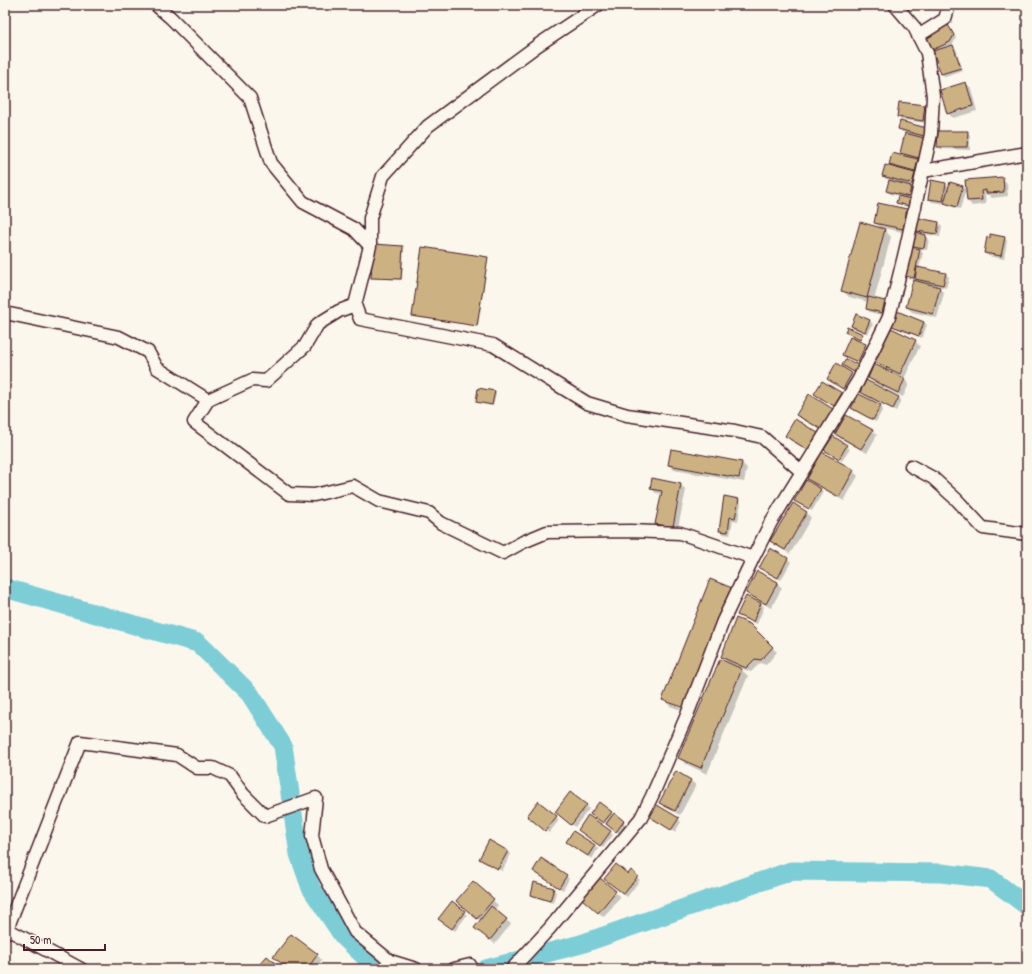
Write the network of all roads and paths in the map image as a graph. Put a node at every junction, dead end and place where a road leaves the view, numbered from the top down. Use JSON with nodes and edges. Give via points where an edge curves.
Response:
{"nodes":[{"id":1,"x":156,"y":5,"type":"edge"},
{"id":2,"x":597,"y":5,"type":"edge"},
{"id":3,"x":895,"y":5,"type":"edge"},
{"id":4,"x":949,"y":5,"type":"edge"},
{"id":5,"x":918,"y":36,"type":"junction"},
{"id":6,"x":1027,"y":153,"type":"edge"},
{"id":7,"x":923,"y":172,"type":"junction"},
{"id":8,"x":370,"y":246,"type":"junction"},
{"id":9,"x":355,"y":306,"type":"junction"},
{"id":10,"x":5,"y":313,"type":"edge"},
{"id":11,"x":208,"y":400,"type":"junction"},
{"id":12,"x":911,"y":466,"type":"dead end"},
{"id":13,"x":802,"y":472,"type":"junction"},
{"id":14,"x":1027,"y":534,"type":"edge"},
{"id":15,"x":752,"y":558,"type":"junction"},
{"id":16,"x":6,"y":929,"type":"edge"},
{"id":17,"x":471,"y":967,"type":"edge"},
{"id":18,"x":81,"y":969,"type":"edge"},
{"id":19,"x":416,"y":969,"type":"edge"},
{"id":20,"x":454,"y":969,"type":"edge"},
{"id":21,"x":512,"y":969,"type":"edge"}],
"edges":[{"from":1,"to":8,"type":"street","via":[[250,98],[271,163],[303,202],[354,229]]},
{"from":2,"to":8,"type":"street","via":[[428,126],[382,176],[370,218]]},
{"from":3,"to":5,"type":"street","via":[[914,27]]},
{"from":4,"to":5,"type":"street","via":[[945,19]]},
{"from":5,"to":7,"type":"street","via":[[928,53],[933,96],[931,134]]},
{"from":6,"to":7,"type":"street"},
{"from":7,"to":13,"type":"street","via":[[889,317],[858,381]]},
{"from":8,"to":9,"type":"street"},
{"from":9,"to":11,"type":"street","via":[[339,311],[318,324],[305,346],[266,381],[252,380]]},
{"from":9,"to":13,"type":"street","via":[[360,319],[493,345],[588,403],[628,415],[762,437]]},
{"from":10,"to":11,"type":"street","via":[[119,337],[148,352],[157,368]]},
{"from":11,"to":15,"type":"street","via":[[194,422],[289,494],[314,495],[353,486],[379,501],[429,513],[441,523],[503,553],[547,532],[630,531],[680,533]]},
{"from":12,"to":14,"type":"street","via":[[933,478],[983,528]]},
{"from":13,"to":15,"type":"street"},
{"from":15,"to":21,"type":"street","via":[[641,818],[549,929]]},
{"from":16,"to":18,"type":"street"},
{"from":16,"to":19,"type":"street","via":[[80,742],[177,755],[197,768],[213,768],[230,776],[243,794],[265,816],[316,798],[312,836],[314,843],[322,869],[355,932],[390,961]]},
{"from":17,"to":20,"type":"street"}]}
